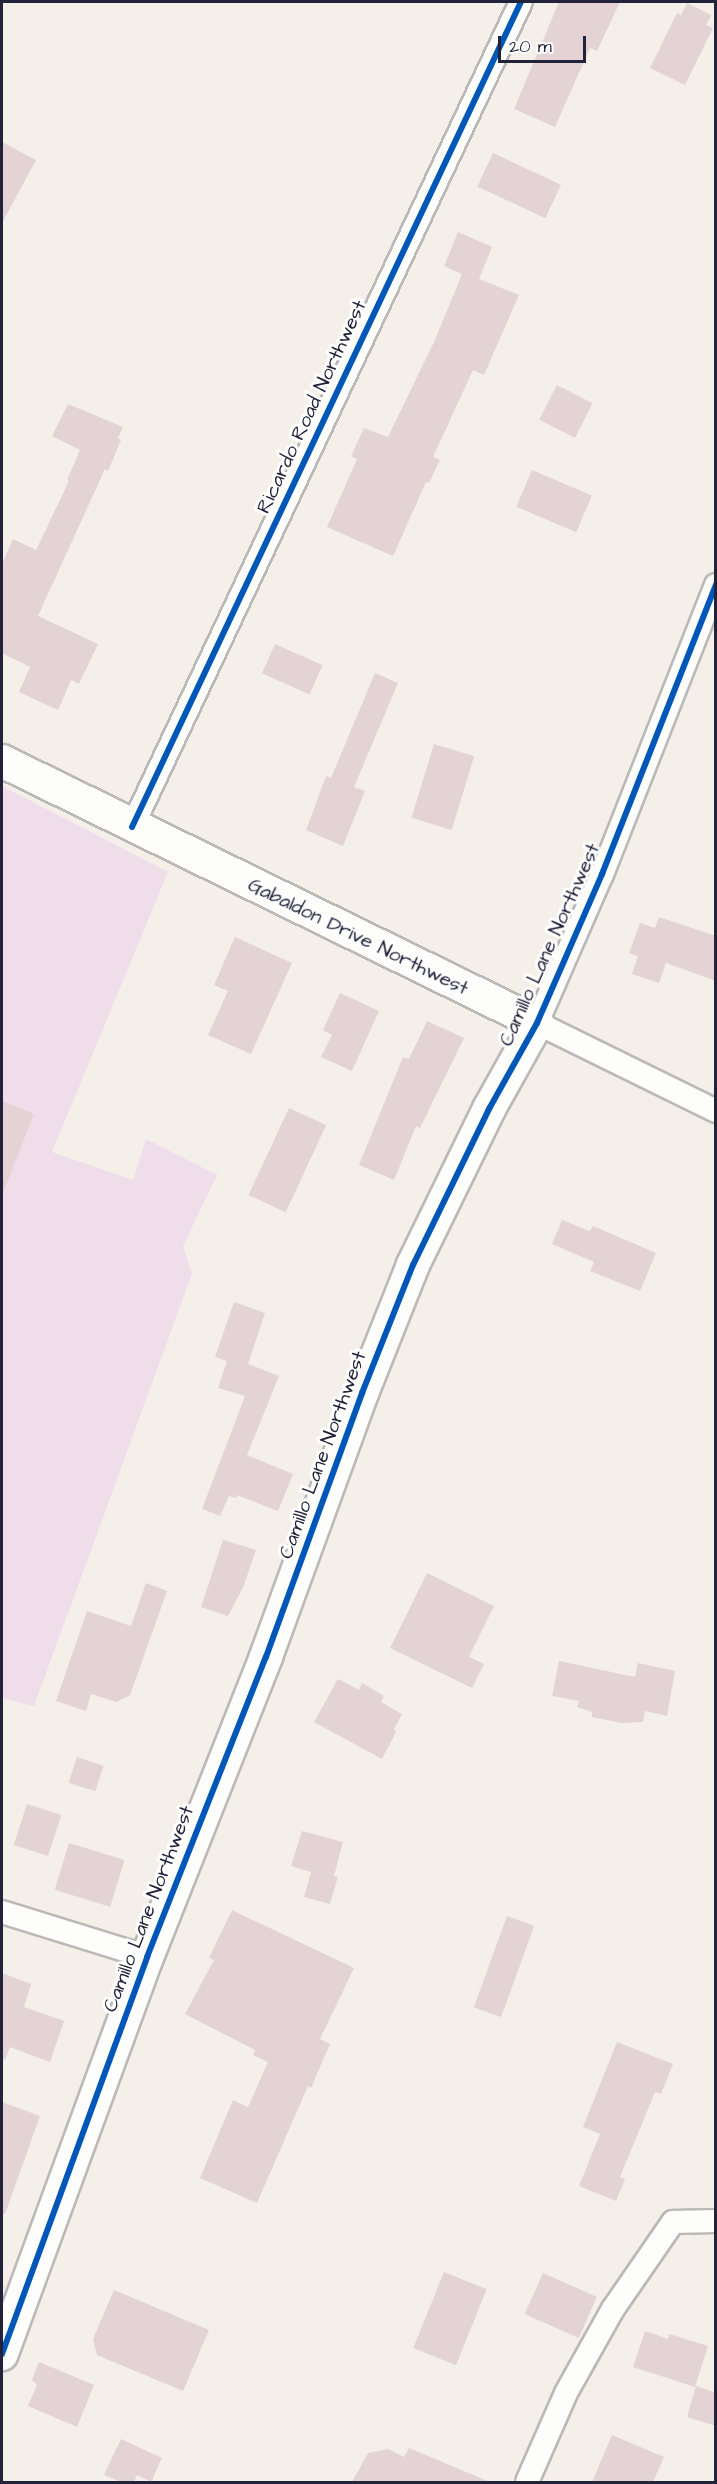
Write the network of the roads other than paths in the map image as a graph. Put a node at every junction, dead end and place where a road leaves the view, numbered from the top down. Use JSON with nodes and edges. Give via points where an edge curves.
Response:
{"nodes":[{"id":1,"x":521,"y":2,"type":"edge"},
{"id":2,"x":716,"y":585,"type":"edge"},
{"id":3,"x":2,"y":761,"type":"edge"},
{"id":4,"x":132,"y":827,"type":"junction"},
{"id":5,"x":537,"y":1023,"type":"junction"},
{"id":6,"x":716,"y":1111,"type":"edge"},
{"id":7,"x":2,"y":1912,"type":"edge"},
{"id":8,"x":147,"y":1957,"type":"junction"},
{"id":9,"x":716,"y":2221,"type":"edge"},
{"id":10,"x":2,"y":2354,"type":"edge"},
{"id":11,"x":527,"y":2482,"type":"edge"}],
"edges":[{"from":1,"to":4,"type":"street","name":"Ricardo Road Northwest"},
{"from":2,"to":5,"type":"street","name":"Camillo Lane Northwest","via":[[602,874]]},
{"from":3,"to":4,"type":"street","name":"Gabaldon Drive Northwest"},
{"from":4,"to":5,"type":"street","name":"Gabaldon Drive Northwest"},
{"from":5,"to":6,"type":"street","name":"Gabaldon Drive Northwest"},
{"from":5,"to":8,"type":"street","name":"Camillo Lane Northwest","via":[[489,1109],[413,1264],[266,1657]]},
{"from":7,"to":8,"type":"street"},
{"from":8,"to":10,"type":"street","name":"Camillo Lane Northwest"},
{"from":9,"to":11,"type":"street","via":[[673,2222],[613,2309],[566,2392]]}]}
